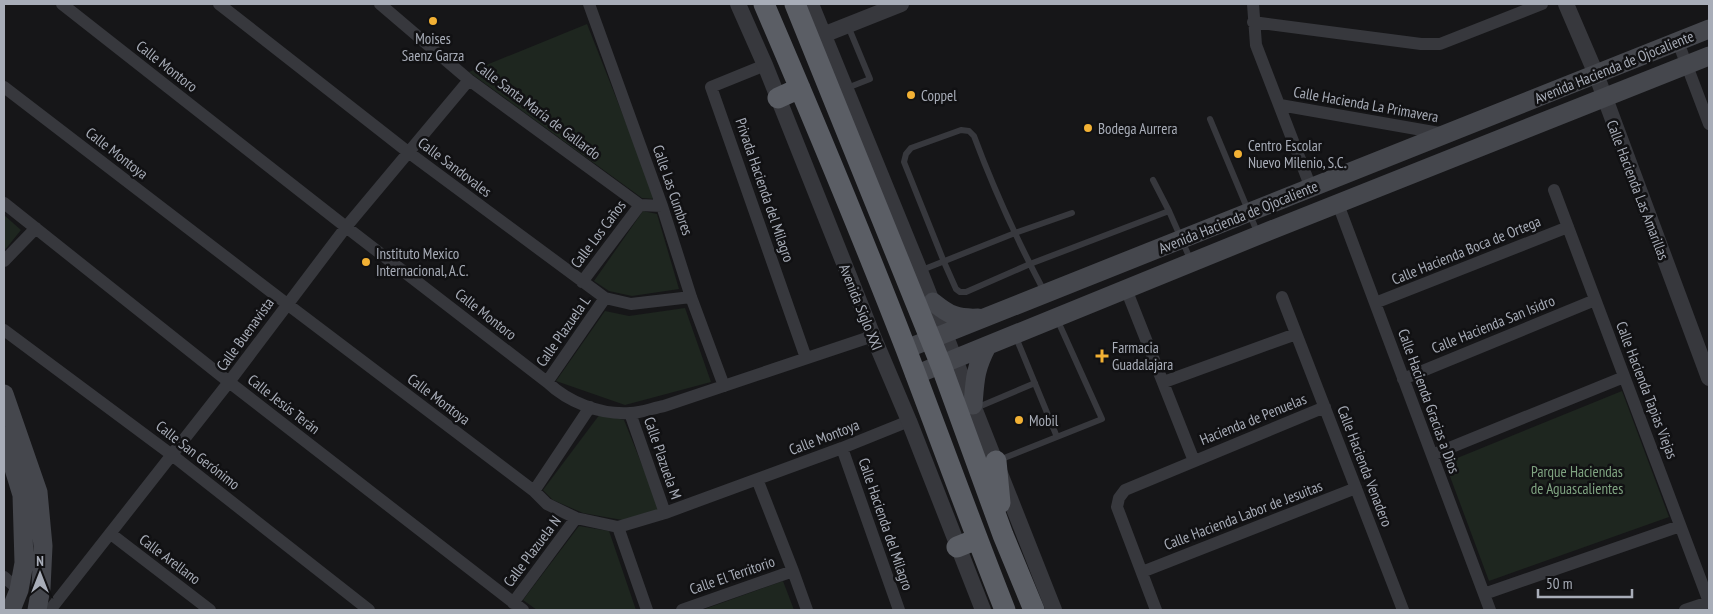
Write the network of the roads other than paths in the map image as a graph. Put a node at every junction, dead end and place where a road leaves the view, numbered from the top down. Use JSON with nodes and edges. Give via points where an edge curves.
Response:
{"nodes":[{"id":1,"x":62,"y":4,"type":"edge"},
{"id":2,"x":219,"y":4,"type":"edge"},
{"id":3,"x":380,"y":4,"type":"edge"},
{"id":4,"x":589,"y":4,"type":"edge"},
{"id":5,"x":738,"y":4,"type":"edge"},
{"id":6,"x":764,"y":4,"type":"edge"},
{"id":7,"x":795,"y":4,"type":"edge"},
{"id":8,"x":811,"y":4,"type":"edge"},
{"id":9,"x":901,"y":4,"type":"edge"},
{"id":10,"x":1253,"y":4,"type":"edge"},
{"id":11,"x":1542,"y":4,"type":"edge"},
{"id":12,"x":1566,"y":4,"type":"edge"},
{"id":13,"x":1253,"y":22,"type":"junction"},
{"id":14,"x":847,"y":25,"type":"junction"},
{"id":15,"x":1709,"y":29,"type":"edge"},
{"id":16,"x":823,"y":34,"type":"junction"},
{"id":17,"x":1678,"y":42,"type":"junction"},
{"id":18,"x":1709,"y":56,"type":"edge"},
{"id":19,"x":765,"y":65,"type":"junction"},
{"id":20,"x":1687,"y":65,"type":"junction"},
{"id":21,"x":1596,"y":74,"type":"junction"},
{"id":22,"x":469,"y":80,"type":"junction"},
{"id":23,"x":4,"y":87,"type":"edge"},
{"id":24,"x":800,"y":88,"type":"junction"},
{"id":25,"x":845,"y":89,"type":"junction"},
{"id":26,"x":778,"y":98,"type":"junction"},
{"id":27,"x":1604,"y":98,"type":"junction"},
{"id":28,"x":1280,"y":105,"type":"junction"},
{"id":29,"x":1210,"y":119,"type":"dead end"},
{"id":30,"x":1709,"y":124,"type":"edge"},
{"id":31,"x":1447,"y":134,"type":"junction"},
{"id":32,"x":408,"y":152,"type":"junction"},
{"id":33,"x":1153,"y":180,"type":"dead end"},
{"id":34,"x":1311,"y":188,"type":"junction"},
{"id":35,"x":1554,"y":190,"type":"dead end"},
{"id":36,"x":4,"y":202,"type":"edge"},
{"id":37,"x":1338,"y":204,"type":"junction"},
{"id":38,"x":640,"y":205,"type":"junction"},
{"id":39,"x":662,"y":206,"type":"junction"},
{"id":40,"x":1169,"y":211,"type":"junction"},
{"id":41,"x":1249,"y":212,"type":"junction"},
{"id":42,"x":1072,"y":213,"type":"dead end"},
{"id":43,"x":346,"y":227,"type":"junction"},
{"id":44,"x":1568,"y":227,"type":"junction"},
{"id":45,"x":36,"y":228,"type":"junction"},
{"id":46,"x":1015,"y":234,"type":"junction"},
{"id":47,"x":1259,"y":235,"type":"junction"},
{"id":48,"x":1182,"y":239,"type":"junction"},
{"id":49,"x":4,"y":261,"type":"edge"},
{"id":50,"x":944,"y":262,"type":"junction"},
{"id":51,"x":1192,"y":262,"type":"junction"},
{"id":52,"x":1030,"y":264,"type":"junction"},
{"id":53,"x":920,"y":271,"type":"junction"},
{"id":54,"x":582,"y":282,"type":"junction"},
{"id":55,"x":1126,"y":288,"type":"junction"},
{"id":56,"x":1045,"y":294,"type":"junction"},
{"id":57,"x":691,"y":297,"type":"junction"},
{"id":58,"x":1282,"y":297,"type":"dead end"},
{"id":59,"x":605,"y":298,"type":"junction"},
{"id":60,"x":1595,"y":300,"type":"junction"},
{"id":61,"x":933,"y":302,"type":"junction"},
{"id":62,"x":1375,"y":303,"type":"junction"},
{"id":63,"x":287,"y":304,"type":"junction"},
{"id":64,"x":1056,"y":317,"type":"junction"},
{"id":65,"x":986,"y":318,"type":"junction"},
{"id":66,"x":4,"y":330,"type":"edge"},
{"id":67,"x":1015,"y":334,"type":"junction"},
{"id":68,"x":1296,"y":334,"type":"junction"},
{"id":69,"x":873,"y":336,"type":"junction"},
{"id":70,"x":938,"y":337,"type":"junction"},
{"id":71,"x":987,"y":346,"type":"junction"},
{"id":72,"x":906,"y":349,"type":"junction"},
{"id":73,"x":806,"y":358,"type":"junction"},
{"id":74,"x":948,"y":362,"type":"junction"},
{"id":75,"x":916,"y":375,"type":"junction"},
{"id":76,"x":1624,"y":377,"type":"junction"},
{"id":77,"x":1404,"y":378,"type":"junction"},
{"id":78,"x":1709,"y":378,"type":"edge"},
{"id":79,"x":229,"y":382,"type":"junction"},
{"id":80,"x":547,"y":382,"type":"junction"},
{"id":81,"x":1164,"y":382,"type":"junction"},
{"id":82,"x":1035,"y":383,"type":"junction"},
{"id":83,"x":724,"y":386,"type":"junction"},
{"id":84,"x":4,"y":394,"type":"edge"},
{"id":85,"x":974,"y":406,"type":"junction"},
{"id":86,"x":590,"y":407,"type":"junction"},
{"id":87,"x":1324,"y":407,"type":"junction"},
{"id":88,"x":630,"y":413,"type":"junction"},
{"id":89,"x":909,"y":421,"type":"junction"},
{"id":90,"x":4,"y":436,"type":"edge"},
{"id":91,"x":1058,"y":437,"type":"junction"},
{"id":92,"x":842,"y":448,"type":"junction"},
{"id":93,"x":172,"y":455,"type":"junction"},
{"id":94,"x":1432,"y":455,"type":"junction"},
{"id":95,"x":1194,"y":461,"type":"junction"},
{"id":96,"x":996,"y":462,"type":"junction"},
{"id":97,"x":9,"y":468,"type":"edge"},
{"id":98,"x":757,"y":479,"type":"junction"},
{"id":99,"x":1356,"y":488,"type":"junction"},
{"id":100,"x":534,"y":491,"type":"junction"},
{"id":101,"x":665,"y":513,"type":"junction"},
{"id":102,"x":576,"y":518,"type":"junction"},
{"id":103,"x":618,"y":526,"type":"junction"},
{"id":104,"x":1680,"y":526,"type":"junction"},
{"id":105,"x":111,"y":534,"type":"junction"},
{"id":106,"x":1003,"y":535,"type":"junction"},
{"id":107,"x":967,"y":543,"type":"junction"},
{"id":108,"x":794,"y":571,"type":"junction"},
{"id":109,"x":1142,"y":572,"type":"junction"},
{"id":110,"x":4,"y":576,"type":"edge"},
{"id":111,"x":19,"y":590,"type":"junction"},
{"id":112,"x":1484,"y":594,"type":"junction"},
{"id":113,"x":1709,"y":602,"type":"edge"},
{"id":114,"x":518,"y":606,"type":"edge"},
{"id":115,"x":11,"y":610,"type":"edge"},
{"id":116,"x":38,"y":610,"type":"edge"},
{"id":117,"x":50,"y":610,"type":"edge"},
{"id":118,"x":210,"y":610,"type":"edge"},
{"id":119,"x":369,"y":610,"type":"edge"},
{"id":120,"x":647,"y":610,"type":"edge"},
{"id":121,"x":682,"y":610,"type":"edge"},
{"id":122,"x":807,"y":610,"type":"edge"},
{"id":123,"x":899,"y":610,"type":"edge"},
{"id":124,"x":982,"y":610,"type":"edge"},
{"id":125,"x":1005,"y":610,"type":"edge"},
{"id":126,"x":1034,"y":610,"type":"edge"},
{"id":127,"x":1054,"y":610,"type":"edge"},
{"id":128,"x":1156,"y":610,"type":"edge"},
{"id":129,"x":1403,"y":610,"type":"edge"},
{"id":130,"x":1490,"y":610,"type":"edge"},
{"id":131,"x":1685,"y":610,"type":"edge"}],
"edges":[{"from":1,"to":43,"type":"street","name":"Calle Montoro"},
{"from":2,"to":32,"type":"street","name":"Calle Sandovales"},
{"from":3,"to":22,"type":"street","name":"Calle Santa María de Gallardo"},
{"from":4,"to":39,"type":"street","name":"Calle Las Cumbres"},
{"from":5,"to":19,"type":"street","name":"Avenida Siglo XXI"},
{"from":6,"to":24,"type":"highway","name":"Avenida Siglo XXI"},
{"from":7,"to":70,"type":"highway"},
{"from":8,"to":16,"type":"street"},
{"from":9,"to":14,"type":"street"},
{"from":10,"to":13,"type":"street"},
{"from":11,"to":13,"type":"street","via":[[1440,44]]},
{"from":12,"to":21,"type":"street","name":"Calle Hacienda Las Amarillas"},
{"from":13,"to":28,"type":"street","via":[[1256,45]]},
{"from":14,"to":16,"type":"street"},
{"from":14,"to":25,"type":"lane","via":[[870,79]]},
{"from":15,"to":17,"type":"main road","name":"Avenida Hacienda de Ojocaliente"},
{"from":16,"to":25,"type":"street"},
{"from":17,"to":20,"type":"street"},
{"from":17,"to":21,"type":"main road","name":"Avenida Hacienda de Ojocaliente"},
{"from":18,"to":20,"type":"main road","name":"Avenida Hacienda de Ojocaliente"},
{"from":19,"to":26,"type":"street","name":"Avenida Siglo XXI"},
{"from":19,"to":73,"type":"street","name":"Privada Hacienda del Milagro","via":[[711,86]]},
{"from":20,"to":27,"type":"main road","name":"Avenida Hacienda de Ojocaliente"},
{"from":20,"to":30,"type":"street"},
{"from":21,"to":27,"type":"street","name":"Calle Hacienda Las Amarillas"},
{"from":21,"to":31,"type":"main road","name":"Avenida Hacienda de Ojocaliente"},
{"from":22,"to":32,"type":"street","name":"Calle Buenavista"},
{"from":22,"to":38,"type":"street","name":"Calle Santa María de Gallardo"},
{"from":23,"to":63,"type":"street","name":"Calle Montoya"},
{"from":24,"to":26,"type":"highway"},
{"from":24,"to":72,"type":"highway","name":"Avenida Siglo XXI"},
{"from":25,"to":53,"type":"street"},
{"from":26,"to":69,"type":"street","name":"Avenida Siglo XXI"},
{"from":27,"to":37,"type":"main road","name":"Avenida Hacienda de Ojocaliente"},
{"from":27,"to":78,"type":"street","name":"Calle Hacienda Las Amarillas"},
{"from":28,"to":31,"type":"street","name":"Calle Hacienda La Primavera"},
{"from":28,"to":34,"type":"street"},
{"from":29,"to":41,"type":"lane"},
{"from":31,"to":34,"type":"main road","name":"Avenida Hacienda de Ojocaliente"},
{"from":32,"to":43,"type":"street","name":"Calle Buenavista"},
{"from":32,"to":54,"type":"street","name":"Calle Sandovales"},
{"from":33,"to":40,"type":"lane"},
{"from":34,"to":41,"type":"main road","name":"Avenida Hacienda de Ojocaliente"},
{"from":35,"to":44,"type":"street","name":"Calle Hacienda Tapias Viejas"},
{"from":36,"to":45,"type":"street","name":"Calle Jesús Terán"},
{"from":37,"to":47,"type":"main road","name":"Avenida Hacienda de Ojocaliente"},
{"from":37,"to":62,"type":"street","name":"Calle Hacienda Gracias a Dios"},
{"from":38,"to":39,"type":"street"},
{"from":38,"to":54,"type":"street","name":"Calle Los Caños"},
{"from":39,"to":57,"type":"street","name":"Calle Las Cumbres"},
{"from":40,"to":48,"type":"lane"},
{"from":40,"to":52,"type":"lane"},
{"from":41,"to":47,"type":"lane"},
{"from":41,"to":48,"type":"main road","name":"Avenida Hacienda de Ojocaliente"},
{"from":42,"to":46,"type":"lane"},
{"from":43,"to":63,"type":"street","name":"Calle Buenavista"},
{"from":43,"to":80,"type":"street","name":"Calle Montoro"},
{"from":44,"to":60,"type":"street","name":"Calle Hacienda Tapias Viejas"},
{"from":44,"to":62,"type":"street","name":"Calle Hacienda Boca de Ortega"},
{"from":45,"to":49,"type":"street"},
{"from":45,"to":79,"type":"street","name":"Calle Jesús Terán"},
{"from":46,"to":50,"type":"lane"},
{"from":46,"to":50,"type":"lane","via":[[974,136],[969,131],[961,130],[911,148],[904,162]]},
{"from":46,"to":52,"type":"lane"},
{"from":47,"to":51,"type":"main road","name":"Avenida Hacienda de Ojocaliente"},
{"from":48,"to":51,"type":"lane"},
{"from":48,"to":56,"type":"main road","name":"Avenida Hacienda de Ojocaliente"},
{"from":50,"to":52,"type":"lane","via":[[960,292]]},
{"from":50,"to":53,"type":"lane"},
{"from":51,"to":55,"type":"main road","name":"Avenida Hacienda de Ojocaliente"},
{"from":52,"to":56,"type":"lane"},
{"from":53,"to":61,"type":"street"},
{"from":54,"to":59,"type":"street","name":"Calle Sandovales"},
{"from":55,"to":64,"type":"main road","name":"Avenida Hacienda de Ojocaliente"},
{"from":55,"to":81,"type":"street"},
{"from":56,"to":65,"type":"main road","name":"Avenida Hacienda de Ojocaliente"},
{"from":57,"to":59,"type":"street","name":"Calle Sandovales","via":[[631,304]]},
{"from":57,"to":83,"type":"street","name":"Calle Las Cumbres"},
{"from":58,"to":68,"type":"street","name":"Calle Hacienda Venadero"},
{"from":59,"to":80,"type":"street","name":"Calle Plazuela L"},
{"from":60,"to":76,"type":"street","name":"Calle Hacienda Tapias Viejas"},
{"from":60,"to":77,"type":"street","name":"Calle Hacienda San Isidro"},
{"from":61,"to":65,"type":"main road","via":[[956,317]]},
{"from":61,"to":70,"type":"street"},
{"from":62,"to":77,"type":"street","name":"Calle Hacienda Gracias a Dios"},
{"from":63,"to":79,"type":"street","name":"Calle Buenavista"},
{"from":63,"to":100,"type":"street","name":"Calle Montoya"},
{"from":64,"to":67,"type":"main road","name":"Avenida Hacienda de Ojocaliente"},
{"from":64,"to":91,"type":"lane","via":[[1102,419]]},
{"from":65,"to":70,"type":"main road","name":"Avenida Hacienda de Ojocaliente"},
{"from":66,"to":93,"type":"street","name":"Calle San Gerónimo"},
{"from":67,"to":71,"type":"main road","name":"Avenida Hacienda de Ojocaliente"},
{"from":67,"to":82,"type":"lane"},
{"from":68,"to":81,"type":"street"},
{"from":68,"to":87,"type":"street","name":"Calle Hacienda Venadero"},
{"from":69,"to":73,"type":"street","name":"Calle Montoro"},
{"from":69,"to":89,"type":"street","name":"Avenida Siglo XXI"},
{"from":70,"to":72,"type":"main road","name":"Avenida Hacienda de Ojocaliente"},
{"from":70,"to":74,"type":"highway"},
{"from":71,"to":74,"type":"main road","name":"Avenida Hacienda de Ojocaliente"},
{"from":71,"to":85,"type":"main road","via":[[975,375]]},
{"from":72,"to":75,"type":"highway","name":"Avenida Siglo XXI"},
{"from":73,"to":83,"type":"street","name":"Calle Montoro"},
{"from":74,"to":75,"type":"main road","name":"Avenida Hacienda de Ojocaliente"},
{"from":74,"to":85,"type":"street"},
{"from":74,"to":106,"type":"highway"},
{"from":75,"to":107,"type":"highway","name":"Avenida Siglo XXI"},
{"from":76,"to":94,"type":"street"},
{"from":76,"to":104,"type":"street","name":"Calle Hacienda Tapias Viejas"},
{"from":77,"to":94,"type":"street","name":"Calle Hacienda Gracias a Dios"},
{"from":79,"to":93,"type":"street","name":"Calle Buenavista"},
{"from":79,"to":114,"type":"street","name":"Calle Jesús Terán"},
{"from":80,"to":86,"type":"street","name":"Calle Montoro","via":[[560,394]]},
{"from":81,"to":95,"type":"street"},
{"from":82,"to":85,"type":"lane"},
{"from":82,"to":91,"type":"lane"},
{"from":83,"to":88,"type":"street","name":"Calle Montoro","via":[[664,406]]},
{"from":84,"to":116,"type":"main road","via":[[38,492],[43,546]]},
{"from":85,"to":96,"type":"street"},
{"from":86,"to":88,"type":"street","name":"Calle Montoro"},
{"from":86,"to":100,"type":"street"},
{"from":87,"to":95,"type":"street","name":"Hacienda de Penuelas"},
{"from":87,"to":99,"type":"street","name":"Calle Hacienda Venadero"},
{"from":88,"to":101,"type":"street","name":"Calle Plazuela M"},
{"from":89,"to":92,"type":"street","name":"Calle Montoya"},
{"from":89,"to":107,"type":"street","name":"Avenida Siglo XXI"},
{"from":90,"to":97,"type":"main road"},
{"from":91,"to":96,"type":"lane"},
{"from":92,"to":98,"type":"street","name":"Calle Montoya"},
{"from":92,"to":123,"type":"street","name":"Calle Hacienda del Milagro"},
{"from":93,"to":105,"type":"street","name":"Calle Buenavista"},
{"from":93,"to":119,"type":"street","name":"Calle San Gerónimo"},
{"from":94,"to":112,"type":"street","name":"Calle Hacienda Gracias a Dios"},
{"from":95,"to":109,"type":"street","name":"Hacienda de Penuelas","via":[[1125,490],[1119,498],[1117,506]]},
{"from":96,"to":106,"type":"highway"},
{"from":96,"to":127,"type":"street"},
{"from":97,"to":111,"type":"main road","via":[[22,494],[24,563]]},
{"from":98,"to":101,"type":"street","name":"Calle Montoya"},
{"from":98,"to":108,"type":"street"},
{"from":99,"to":109,"type":"street","name":"Calle Hacienda Labor de Jesuitas"},
{"from":99,"to":129,"type":"street","name":"Calle Hacienda Venadero"},
{"from":100,"to":102,"type":"street","name":"Calle Montoya","via":[[547,504]]},
{"from":101,"to":103,"type":"street","name":"Calle Montoya"},
{"from":102,"to":103,"type":"street","name":"Calle Montoya"},
{"from":102,"to":114,"type":"street","name":"Calle Plazuela N"},
{"from":103,"to":120,"type":"street"},
{"from":104,"to":112,"type":"street"},
{"from":104,"to":113,"type":"street","name":"Calle Hacienda Tapias Viejas"},
{"from":105,"to":117,"type":"street","name":"Calle Buenavista"},
{"from":105,"to":118,"type":"street","name":"Calle Arellano"},
{"from":106,"to":126,"type":"highway"},
{"from":107,"to":124,"type":"street","name":"Avenida Siglo XXI"},
{"from":107,"to":125,"type":"highway","name":"Avenida Siglo XXI"},
{"from":108,"to":121,"type":"street","name":"Calle El Territorio"},
{"from":108,"to":122,"type":"street"},
{"from":109,"to":128,"type":"street","name":"Hacienda de Penuelas"},
{"from":110,"to":111,"type":"street"},
{"from":111,"to":115,"type":"main road"},
{"from":112,"to":130,"type":"street","name":"Calle Hacienda Gracias a Dios"},
{"from":113,"to":131,"type":"street"}]}
